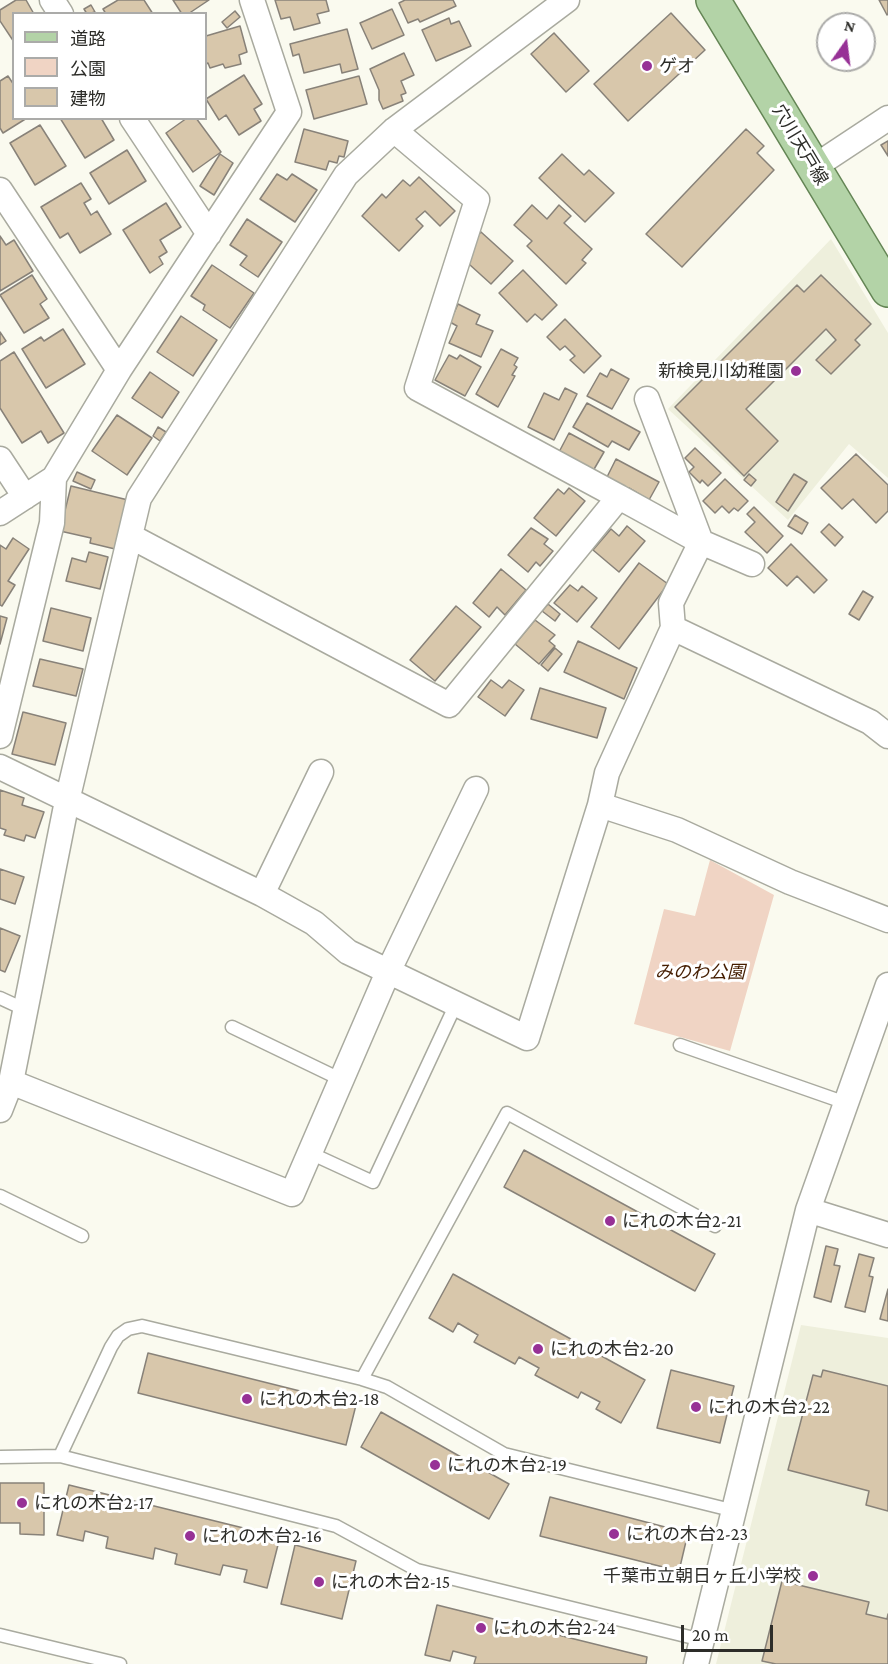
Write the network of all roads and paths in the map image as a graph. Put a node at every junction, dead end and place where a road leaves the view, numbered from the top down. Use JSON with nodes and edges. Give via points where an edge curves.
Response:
{"nodes":[{"id":1,"x":252,"y":0,"type":"edge"},
{"id":2,"x":567,"y":0,"type":"edge"},
{"id":3,"x":713,"y":0,"type":"edge"},
{"id":4,"x":888,"y":118,"type":"edge"},
{"id":5,"x":133,"y":120,"type":"edge"},
{"id":6,"x":394,"y":130,"type":"junction"},
{"id":7,"x":814,"y":168,"type":"junction"},
{"id":8,"x":0,"y":190,"type":"edge"},
{"id":9,"x":209,"y":234,"type":"junction"},
{"id":10,"x":888,"y":290,"type":"edge"},
{"id":11,"x":119,"y":370,"type":"junction"},
{"id":12,"x":647,"y":399,"type":"dead end"},
{"id":13,"x":0,"y":459,"type":"edge"},
{"id":14,"x":54,"y":478,"type":"junction"},
{"id":15,"x":26,"y":497,"type":"junction"},
{"id":16,"x":619,"y":497,"type":"junction"},
{"id":17,"x":0,"y":513,"type":"edge"},
{"id":18,"x":130,"y":536,"type":"junction"},
{"id":19,"x":701,"y":542,"type":"junction"},
{"id":20,"x":752,"y":564,"type":"dead end"},
{"id":21,"x":673,"y":628,"type":"junction"},
{"id":22,"x":0,"y":736,"type":"edge"},
{"id":23,"x":888,"y":736,"type":"edge"},
{"id":24,"x":0,"y":767,"type":"edge"},
{"id":25,"x":321,"y":772,"type":"dead end"},
{"id":26,"x":476,"y":789,"type":"dead end"},
{"id":27,"x":68,"y":801,"type":"junction"},
{"id":28,"x":600,"y":805,"type":"junction"},
{"id":29,"x":262,"y":894,"type":"junction"},
{"id":30,"x":888,"y":920,"type":"edge"},
{"id":31,"x":388,"y":972,"type":"junction"},
{"id":32,"x":888,"y":985,"type":"edge"},
{"id":33,"x":0,"y":998,"type":"edge"},
{"id":34,"x":456,"y":1005,"type":"junction"},
{"id":35,"x":26,"y":1010,"type":"junction"},
{"id":36,"x":884,"y":1011,"type":"edge"},
{"id":37,"x":232,"y":1027,"type":"dead end"},
{"id":38,"x":680,"y":1045,"type":"dead end"},
{"id":39,"x":342,"y":1080,"type":"junction"},
{"id":40,"x":11,"y":1082,"type":"junction"},
{"id":41,"x":846,"y":1103,"type":"junction"},
{"id":42,"x":0,"y":1110,"type":"edge"},
{"id":43,"x":310,"y":1153,"type":"junction"},
{"id":44,"x":0,"y":1196,"type":"edge"},
{"id":45,"x":808,"y":1210,"type":"junction"},
{"id":46,"x":715,"y":1226,"type":"dead end"},
{"id":47,"x":888,"y":1235,"type":"edge"},
{"id":48,"x":82,"y":1236,"type":"dead end"},
{"id":49,"x":362,"y":1379,"type":"junction"},
{"id":50,"x":60,"y":1456,"type":"junction"},
{"id":51,"x":0,"y":1457,"type":"edge"},
{"id":52,"x":735,"y":1511,"type":"junction"},
{"id":53,"x":0,"y":1635,"type":"edge"},
{"id":54,"x":702,"y":1640,"type":"junction"},
{"id":55,"x":120,"y":1664,"type":"edge"},
{"id":56,"x":696,"y":1664,"type":"edge"}],
"edges":[{"from":1,"to":9,"type":"street","via":[[289,112]]},
{"from":2,"to":6,"type":"street"},
{"from":3,"to":7,"type":"main road","name":"穴川天戸線"},
{"from":4,"to":7,"type":"street"},
{"from":5,"to":9,"type":"street"},
{"from":6,"to":16,"type":"street","via":[[477,200],[417,388]]},
{"from":6,"to":18,"type":"street","via":[[346,175],[139,498]]},
{"from":7,"to":10,"type":"main road","name":"穴川天戸線"},
{"from":8,"to":11,"type":"street"},
{"from":9,"to":11,"type":"street"},
{"from":11,"to":14,"type":"street"},
{"from":12,"to":19,"type":"street"},
{"from":13,"to":15,"type":"street"},
{"from":14,"to":15,"type":"street"},
{"from":14,"to":22,"type":"street","via":[[52,523]]},
{"from":15,"to":17,"type":"street"},
{"from":16,"to":18,"type":"street","via":[[449,705]]},
{"from":16,"to":19,"type":"street"},
{"from":18,"to":27,"type":"street"},
{"from":19,"to":20,"type":"street"},
{"from":19,"to":21,"type":"street","via":[[671,603]]},
{"from":21,"to":23,"type":"street","via":[[870,722]]},
{"from":21,"to":28,"type":"street","via":[[607,773]]},
{"from":24,"to":27,"type":"street"},
{"from":25,"to":29,"type":"street"},
{"from":26,"to":31,"type":"street"},
{"from":27,"to":29,"type":"street"},
{"from":27,"to":35,"type":"street"},
{"from":28,"to":30,"type":"street","via":[[677,830],[790,882]]},
{"from":28,"to":34,"type":"street","via":[[527,1038]]},
{"from":29,"to":31,"type":"street","via":[[314,923],[348,952]]},
{"from":31,"to":34,"type":"street"},
{"from":31,"to":39,"type":"street"},
{"from":32,"to":36,"type":"street"},
{"from":33,"to":35,"type":"lane"},
{"from":34,"to":43,"type":"lane","via":[[373,1182]]},
{"from":35,"to":40,"type":"street"},
{"from":36,"to":41,"type":"street"},
{"from":37,"to":39,"type":"lane"},
{"from":38,"to":41,"type":"lane"},
{"from":39,"to":43,"type":"street"},
{"from":40,"to":42,"type":"street"},
{"from":40,"to":43,"type":"street","via":[[292,1194]]},
{"from":41,"to":45,"type":"street"},
{"from":44,"to":48,"type":"lane"},
{"from":45,"to":47,"type":"street"},
{"from":45,"to":52,"type":"street"},
{"from":46,"to":49,"type":"lane","via":[[507,1113]]},
{"from":49,"to":50,"type":"lane","via":[[157,1329],[128,1329],[111,1347]]},
{"from":49,"to":52,"type":"lane","via":[[387,1387],[504,1454]]},
{"from":50,"to":51,"type":"lane"},
{"from":50,"to":54,"type":"lane","via":[[336,1526],[417,1570]]},
{"from":52,"to":54,"type":"street"},
{"from":53,"to":55,"type":"lane"},
{"from":54,"to":56,"type":"street"}]}
